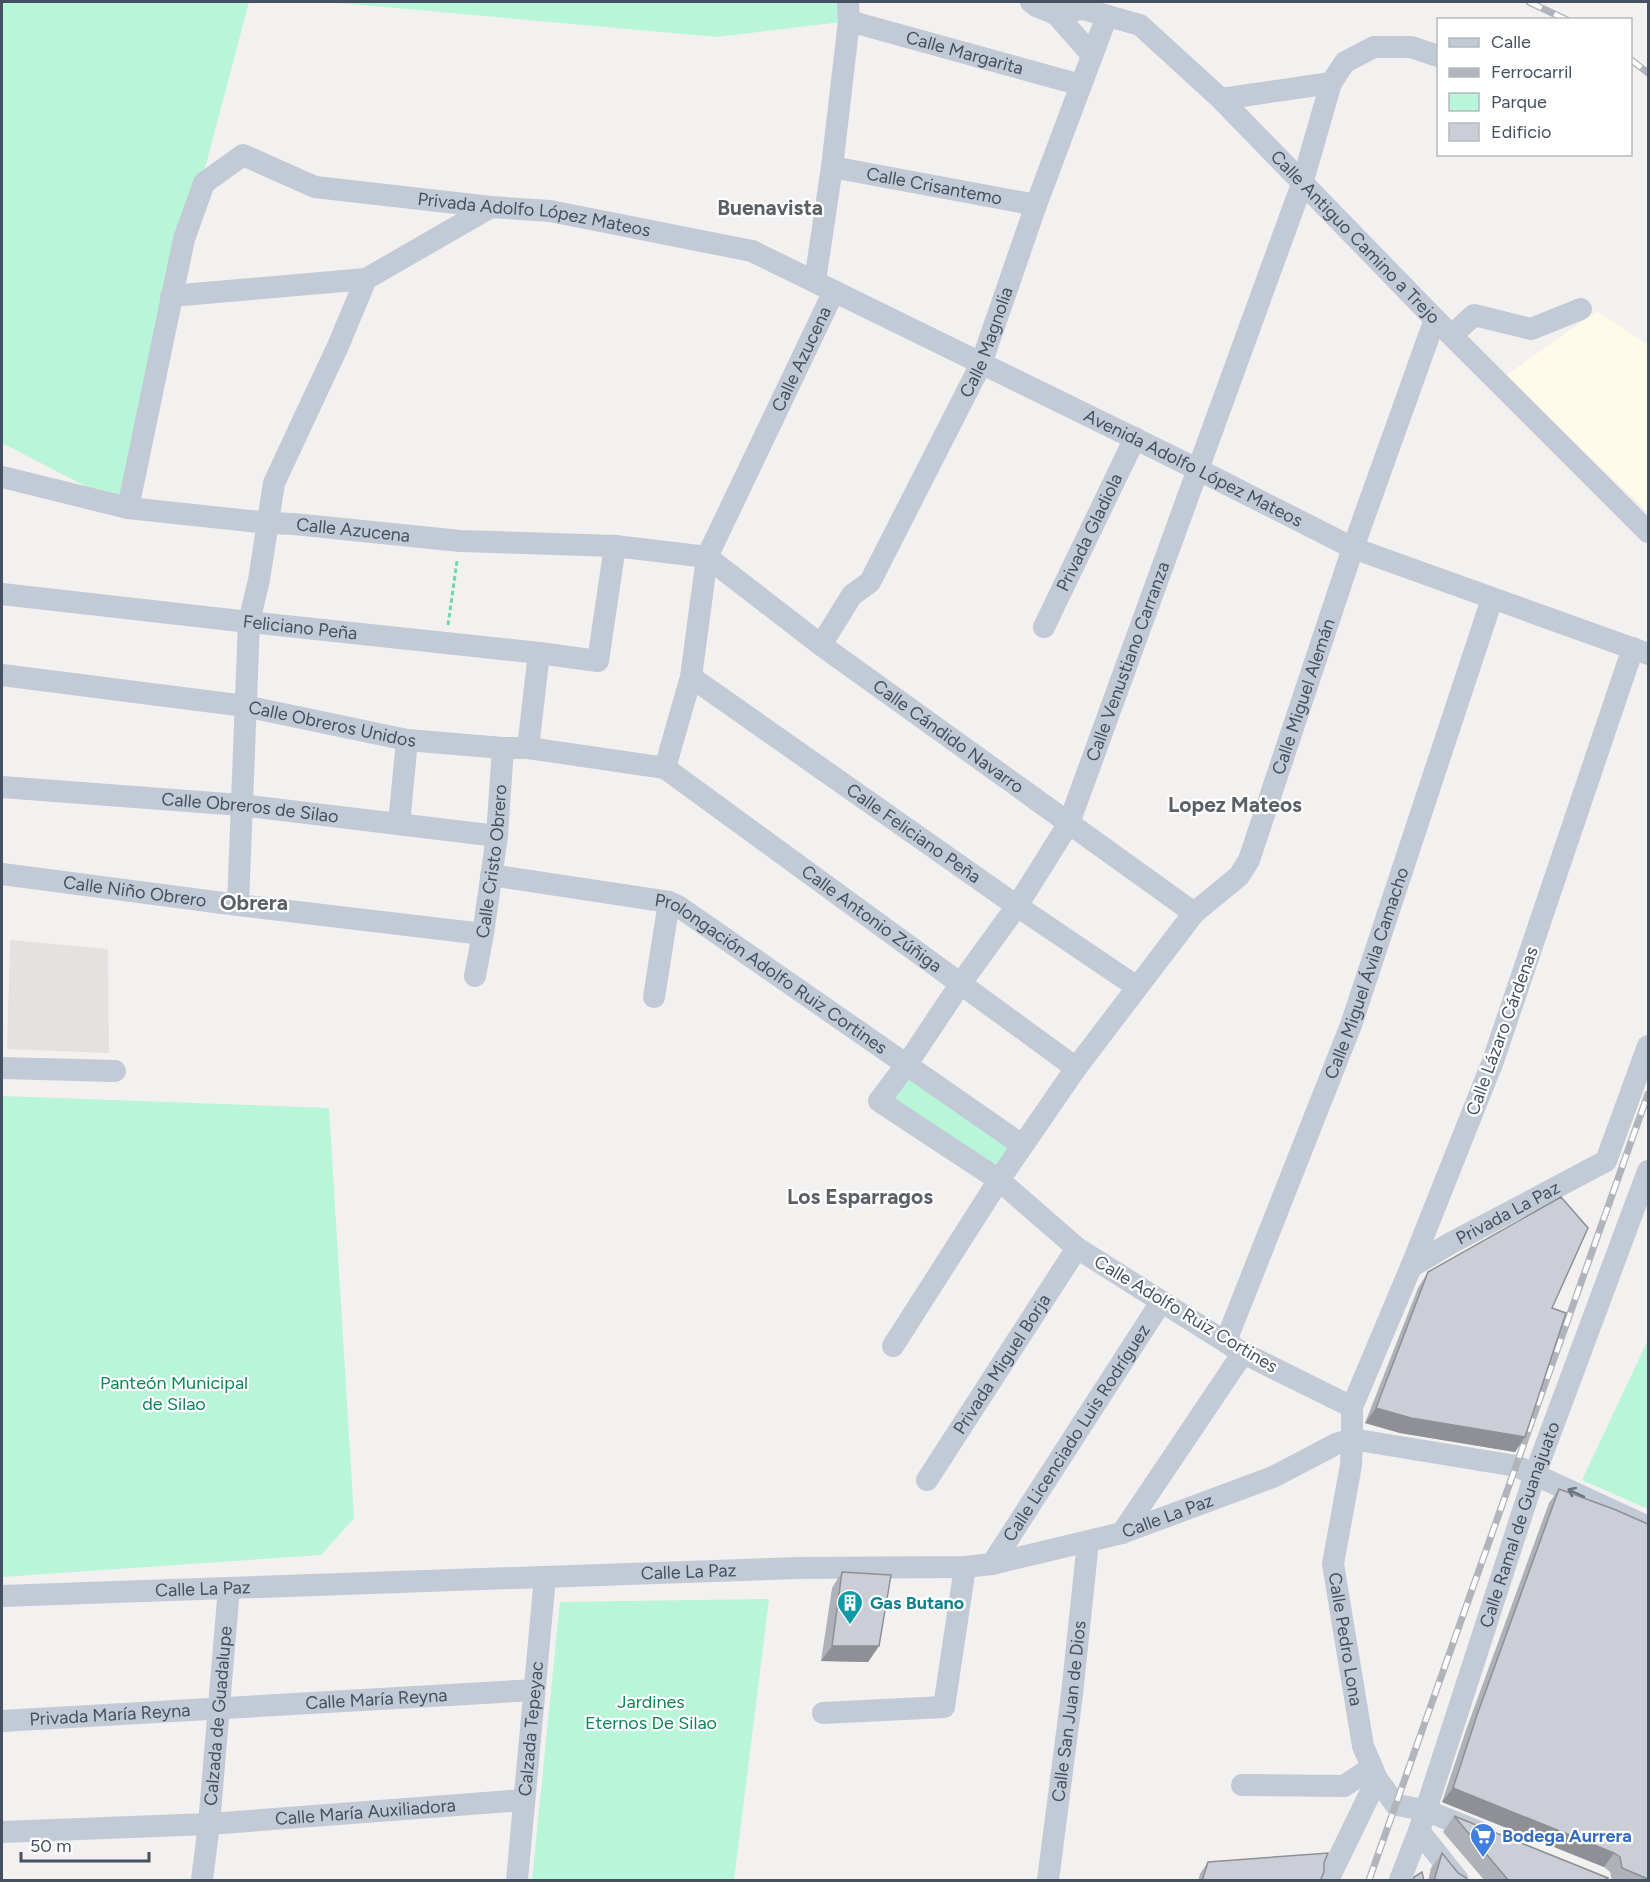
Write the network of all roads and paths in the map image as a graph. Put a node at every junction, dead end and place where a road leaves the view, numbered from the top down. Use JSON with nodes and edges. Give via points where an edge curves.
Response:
{"nodes":[{"id":1,"x":1031,"y":2,"type":"edge"},
{"id":2,"x":849,"y":11,"type":"edge"},
{"id":3,"x":1056,"y":14,"type":"junction"},
{"id":4,"x":1107,"y":16,"type":"junction"},
{"id":5,"x":1092,"y":55,"type":"junction"},
{"id":6,"x":1437,"y":56,"type":"edge"},
{"id":7,"x":1331,"y":83,"type":"junction"},
{"id":8,"x":1081,"y":85,"type":"junction"},
{"id":9,"x":1221,"y":99,"type":"junction"},
{"id":10,"x":832,"y":167,"type":"junction"},
{"id":11,"x":1302,"y":184,"type":"junction"},
{"id":12,"x":1036,"y":205,"type":"junction"},
{"id":13,"x":491,"y":207,"type":"junction"},
{"id":14,"x":752,"y":251,"type":"joint"},
{"id":15,"x":366,"y":279,"type":"junction"},
{"id":16,"x":824,"y":286,"type":"junction"},
{"id":17,"x":171,"y":296,"type":"junction"},
{"id":18,"x":1581,"y":309,"type":"dead end"},
{"id":19,"x":1435,"y":319,"type":"junction"},
{"id":20,"x":1452,"y":335,"type":"junction"},
{"id":21,"x":981,"y":364,"type":"junction"},
{"id":22,"x":1135,"y":438,"type":"junction"},
{"id":23,"x":1197,"y":469,"type":"junction"},
{"id":24,"x":2,"y":477,"type":"edge"},
{"id":25,"x":128,"y":508,"type":"junction"},
{"id":26,"x":269,"y":523,"type":"junction"},
{"id":27,"x":1648,"y":532,"type":"edge"},
{"id":28,"x":460,"y":541,"type":"junction"},
{"id":29,"x":615,"y":546,"type":"junction"},
{"id":30,"x":1353,"y":548,"type":"junction"},
{"id":31,"x":707,"y":557,"type":"junction"},
{"id":32,"x":2,"y":594,"type":"edge"},
{"id":33,"x":1492,"y":599,"type":"junction"},
{"id":34,"x":249,"y":622,"type":"junction"},
{"id":35,"x":1044,"y":627,"type":"dead end"},
{"id":36,"x":445,"y":643,"type":"junction"},
{"id":37,"x":821,"y":645,"type":"junction"},
{"id":38,"x":1641,"y":651,"type":"edge"},
{"id":39,"x":539,"y":653,"type":"junction"},
{"id":40,"x":2,"y":675,"type":"edge"},
{"id":41,"x":691,"y":677,"type":"junction"},
{"id":42,"x":245,"y":706,"type":"junction"},
{"id":43,"x":406,"y":740,"type":"junction"},
{"id":44,"x":503,"y":748,"type":"junction"},
{"id":45,"x":528,"y":748,"type":"junction"},
{"id":46,"x":665,"y":768,"type":"junction"},
{"id":47,"x":2,"y":787,"type":"edge"},
{"id":48,"x":241,"y":805,"type":"junction"},
{"id":49,"x":1069,"y":823,"type":"junction"},
{"id":50,"x":399,"y":824,"type":"junction"},
{"id":51,"x":497,"y":836,"type":"junction"},
{"id":52,"x":2,"y":874,"type":"edge"},
{"id":53,"x":491,"y":875,"type":"junction"},
{"id":54,"x":669,"y":902,"type":"junction"},
{"id":55,"x":238,"y":905,"type":"junction"},
{"id":56,"x":1017,"y":906,"type":"junction"},
{"id":57,"x":1194,"y":913,"type":"junction"},
{"id":58,"x":483,"y":934,"type":"junction"},
{"id":59,"x":475,"y":976,"type":"dead end"},
{"id":60,"x":961,"y":983,"type":"junction"},
{"id":61,"x":1137,"y":987,"type":"junction"},
{"id":62,"x":654,"y":997,"type":"dead end"},
{"id":63,"x":1648,"y":1046,"type":"edge"},
{"id":64,"x":907,"y":1064,"type":"junction"},
{"id":65,"x":2,"y":1068,"type":"edge"},
{"id":66,"x":1076,"y":1068,"type":"junction"},
{"id":67,"x":115,"y":1071,"type":"dead end"},
{"id":68,"x":879,"y":1101,"type":"joint"},
{"id":69,"x":1022,"y":1145,"type":"junction"},
{"id":70,"x":1648,"y":1171,"type":"edge"},
{"id":71,"x":999,"y":1180,"type":"junction"},
{"id":72,"x":1077,"y":1248,"type":"junction"},
{"id":73,"x":1411,"y":1267,"type":"junction"},
{"id":74,"x":1161,"y":1302,"type":"junction"},
{"id":75,"x":893,"y":1346,"type":"dead end"},
{"id":76,"x":1235,"y":1347,"type":"junction"},
{"id":77,"x":1352,"y":1407,"type":"junction"},
{"id":78,"x":1352,"y":1439,"type":"junction"},
{"id":79,"x":1535,"y":1474,"type":"junction"},
{"id":80,"x":927,"y":1480,"type":"dead end"},
{"id":81,"x":1648,"y":1527,"type":"edge"},
{"id":82,"x":1122,"y":1533,"type":"junction"},
{"id":83,"x":1088,"y":1542,"type":"junction"},
{"id":84,"x":992,"y":1563,"type":"junction"},
{"id":85,"x":965,"y":1567,"type":"junction"},
{"id":86,"x":545,"y":1577,"type":"junction"},
{"id":87,"x":229,"y":1588,"type":"junction"},
{"id":88,"x":2,"y":1596,"type":"edge"},
{"id":89,"x":534,"y":1690,"type":"junction"},
{"id":90,"x":218,"y":1708,"type":"junction"},
{"id":91,"x":823,"y":1713,"type":"dead end"},
{"id":92,"x":2,"y":1721,"type":"edge"},
{"id":93,"x":1374,"y":1774,"type":"junction"},
{"id":94,"x":1242,"y":1785,"type":"dead end"},
{"id":95,"x":524,"y":1800,"type":"junction"},
{"id":96,"x":1422,"y":1820,"type":"junction"},
{"id":97,"x":209,"y":1824,"type":"junction"},
{"id":98,"x":2,"y":1832,"type":"edge"},
{"id":99,"x":1501,"y":1841,"type":"edge"},
{"id":100,"x":1411,"y":1852,"type":"junction"},
{"id":101,"x":202,"y":1881,"type":"edge"},
{"id":102,"x":517,"y":1881,"type":"edge"},
{"id":103,"x":1048,"y":1881,"type":"edge"},
{"id":104,"x":1328,"y":1881,"type":"edge"},
{"id":105,"x":1401,"y":1881,"type":"edge"},
{"id":106,"x":1418,"y":1881,"type":"edge"},
{"id":107,"x":1458,"y":1881,"type":"edge"}],
"edges":[{"from":1,"to":3,"type":"street"},
{"from":2,"to":8,"type":"street","name":"Calle Margarita"},
{"from":2,"to":10,"type":"street","name":"Calle Azucena"},
{"from":3,"to":4,"type":"street","name":"Calle Antiguo Camino a Trejo","via":[[1083,9]]},
{"from":3,"to":5,"type":"street"},
{"from":4,"to":5,"type":"street","name":"Calle Magnolia"},
{"from":4,"to":9,"type":"street","name":"Calle Antiguo Camino a Trejo","via":[[1140,25]]},
{"from":5,"to":8,"type":"street","name":"Calle Magnolia"},
{"from":6,"to":7,"type":"street","via":[[1412,47],[1374,46],[1345,62]]},
{"from":7,"to":9,"type":"street"},
{"from":7,"to":11,"type":"street","name":"Calle Venustiano Carranza"},
{"from":8,"to":12,"type":"street","name":"Calle Magnolia"},
{"from":9,"to":11,"type":"street","name":"Calle Antiguo Camino a Trejo"},
{"from":10,"to":12,"type":"street","name":"Calle Crisantemo"},
{"from":10,"to":16,"type":"street","name":"Calle Azucena"},
{"from":11,"to":19,"type":"street","name":"Calle Antiguo Camino a Trejo"},
{"from":11,"to":23,"type":"street","name":"Calle Venustiano Carranza"},
{"from":12,"to":21,"type":"street","name":"Calle Magnolia"},
{"from":13,"to":14,"type":"street","name":"Privada Adolfo López Mateos","via":[[550,211]]},
{"from":13,"to":15,"type":"street"},
{"from":13,"to":17,"type":"street","name":"Privada Adolfo López Mateos","via":[[315,187],[243,155],[204,183],[184,239]]},
{"from":14,"to":16,"type":"street","name":"Avenida Adolfo López Mateos"},
{"from":15,"to":17,"type":"street"},
{"from":15,"to":26,"type":"street","via":[[274,483]]},
{"from":16,"to":21,"type":"street","name":"Avenida Adolfo López Mateos"},
{"from":16,"to":31,"type":"street","name":"Calle Azucena"},
{"from":17,"to":25,"type":"street"},
{"from":18,"to":20,"type":"street","via":[[1531,329],[1474,315]]},
{"from":19,"to":20,"type":"street","name":"Calle Antiguo Camino a Trejo"},
{"from":19,"to":30,"type":"street","name":"Calle Miguel Alemán"},
{"from":20,"to":27,"type":"street","name":"Calle Antiguo Camino a Trejo"},
{"from":21,"to":22,"type":"street","name":"Avenida Adolfo López Mateos"},
{"from":21,"to":37,"type":"street","name":"Calle Magnolia","via":[[870,582],[852,595]]},
{"from":22,"to":23,"type":"street","name":"Avenida Adolfo López Mateos"},
{"from":22,"to":35,"type":"street","name":"Privada Gladiola"},
{"from":23,"to":30,"type":"street","name":"Avenida Adolfo López Mateos"},
{"from":23,"to":49,"type":"street","name":"Calle Venustiano Carranza"},
{"from":24,"to":25,"type":"street","name":"Calle Azucena"},
{"from":25,"to":26,"type":"street","name":"Calle Azucena"},
{"from":26,"to":28,"type":"street","name":"Calle Azucena"},
{"from":26,"to":34,"type":"street"},
{"from":28,"to":29,"type":"street","name":"Calle Azucena"},
{"from":28,"to":36,"type":"path"},
{"from":29,"to":31,"type":"street","name":"Calle Azucena"},
{"from":29,"to":39,"type":"street","name":"Feliciano Peña","via":[[598,661]]},
{"from":30,"to":33,"type":"street","name":"Avenida Adolfo López Mateos"},
{"from":30,"to":57,"type":"street","name":"Calle Miguel Alemán","via":[[1249,860],[1239,876]]},
{"from":31,"to":37,"type":"street","name":"Calle Cándido Navarro"},
{"from":31,"to":41,"type":"street","name":"Calle Azucena"},
{"from":32,"to":34,"type":"street","name":"Feliciano Peña"},
{"from":33,"to":38,"type":"street","name":"Avenida Adolfo López Mateos"},
{"from":33,"to":76,"type":"street","name":"Calle Miguel Ávila Camacho","via":[[1351,1025]]},
{"from":34,"to":36,"type":"street","name":"Feliciano Peña"},
{"from":34,"to":42,"type":"street"},
{"from":36,"to":39,"type":"street","name":"Feliciano Peña"},
{"from":37,"to":49,"type":"street","name":"Calle Cándido Navarro"},
{"from":38,"to":73,"type":"street","name":"Calle Lázaro Cárdenas","via":[[1493,1061]]},
{"from":39,"to":45,"type":"street"},
{"from":40,"to":42,"type":"street","name":"Calle Obreros Unidos"},
{"from":41,"to":46,"type":"street","name":"Calle Azucena"},
{"from":41,"to":56,"type":"street","name":"Calle Feliciano Peña"},
{"from":42,"to":43,"type":"street","name":"Calle Obreros Unidos"},
{"from":42,"to":48,"type":"street"},
{"from":43,"to":44,"type":"street","name":"Calle Obreros Unidos"},
{"from":43,"to":50,"type":"street"},
{"from":44,"to":45,"type":"street","name":"Calle Obreros Unidos"},
{"from":44,"to":51,"type":"street","name":"Calle Cristo Obrero"},
{"from":45,"to":46,"type":"street","name":"Calle Obreros Unidos"},
{"from":46,"to":60,"type":"street","name":"Calle Antonio Zúñiga"},
{"from":47,"to":48,"type":"street","name":"Calle Obreros de Silao"},
{"from":48,"to":50,"type":"street","name":"Calle Obreros de Silao"},
{"from":48,"to":55,"type":"street"},
{"from":49,"to":56,"type":"street","name":"Calle Venustiano Carranza"},
{"from":49,"to":57,"type":"street","name":"Calle Cándido Navarro"},
{"from":50,"to":51,"type":"street","name":"Calle Obreros de Silao"},
{"from":51,"to":53,"type":"street","name":"Calle Cristo Obrero"},
{"from":52,"to":55,"type":"street","name":"Calle Niño Obrero"},
{"from":53,"to":54,"type":"street","name":"Prolongación Adolfo Ruiz Cortines"},
{"from":53,"to":58,"type":"street","name":"Calle Cristo Obrero"},
{"from":54,"to":62,"type":"street"},
{"from":54,"to":64,"type":"street","name":"Prolongación Adolfo Ruiz Cortines"},
{"from":55,"to":58,"type":"street","name":"Calle Niño Obrero"},
{"from":56,"to":60,"type":"street","name":"Calle Venustiano Carranza"},
{"from":56,"to":61,"type":"street","name":"Calle Feliciano Peña"},
{"from":57,"to":61,"type":"street","name":"Calle Miguel Alemán"},
{"from":58,"to":59,"type":"street","name":"Calle Cristo Obrero"},
{"from":60,"to":64,"type":"street","name":"Calle Venustiano Carranza"},
{"from":60,"to":66,"type":"street","name":"Calle Antonio Zúñiga"},
{"from":61,"to":66,"type":"street","name":"Calle Miguel Alemán"},
{"from":63,"to":73,"type":"street","name":"Privada La Paz","via":[[1606,1161]]},
{"from":64,"to":68,"type":"street","name":"Calle Venustiano Carranza"},
{"from":64,"to":69,"type":"street","name":"Prolongación Adolfo Ruiz Cortines"},
{"from":65,"to":67,"type":"street"},
{"from":66,"to":69,"type":"street","name":"Calle Miguel Alemán"},
{"from":68,"to":71,"type":"street","name":"Calle Adolfo Ruiz Cortines"},
{"from":69,"to":71,"type":"street","name":"Calle Miguel Alemán"},
{"from":70,"to":79,"type":"street","name":"Calle Ramal de Guanajuato"},
{"from":71,"to":72,"type":"street","name":"Calle Adolfo Ruiz Cortines"},
{"from":71,"to":75,"type":"street","name":"Calle Miguel Alemán"},
{"from":72,"to":74,"type":"street","name":"Calle Adolfo Ruiz Cortines"},
{"from":72,"to":80,"type":"street","name":"Privada Miguel Borja"},
{"from":73,"to":77,"type":"street","name":"Calle Lázaro Cárdenas"},
{"from":74,"to":76,"type":"street","name":"Calle Adolfo Ruiz Cortines"},
{"from":74,"to":84,"type":"street","name":"Calle Licenciado Luis Rodríguez"},
{"from":76,"to":77,"type":"street","name":"Calle Adolfo Ruiz Cortines"},
{"from":76,"to":82,"type":"street","name":"Calle Miguel Ávila Camacho"},
{"from":77,"to":78,"type":"street"},
{"from":78,"to":79,"type":"street","via":[[1516,1466]]},
{"from":78,"to":82,"type":"street","name":"Calle La Paz","via":[[1273,1477]]},
{"from":78,"to":93,"type":"street","name":"Calle Pedro Lona","via":[[1333,1564],[1363,1746]]},
{"from":81,"to":79,"type":"street","one_way":true},
{"from":79,"to":96,"type":"street","name":"Calle Ramal de Guanajuato"},
{"from":82,"to":83,"type":"street","name":"Calle La Paz"},
{"from":83,"to":84,"type":"street","name":"Calle La Paz"},
{"from":83,"to":103,"type":"street","name":"Calle San Juan de Dios"},
{"from":84,"to":85,"type":"street","name":"Calle La Paz"},
{"from":85,"to":86,"type":"street","name":"Calle La Paz","via":[[796,1568]]},
{"from":85,"to":91,"type":"street","via":[[944,1707]]},
{"from":86,"to":87,"type":"street","name":"Calle La Paz"},
{"from":86,"to":89,"type":"street","name":"Calzada Tepeyac"},
{"from":87,"to":88,"type":"street","name":"Calle La Paz"},
{"from":87,"to":90,"type":"street","name":"Calzada de Guadalupe"},
{"from":89,"to":90,"type":"street","name":"Calle María Reyna"},
{"from":89,"to":95,"type":"street","name":"Calzada Tepeyac"},
{"from":90,"to":92,"type":"street","name":"Privada María Reyna"},
{"from":90,"to":97,"type":"street","name":"Calzada de Guadalupe"},
{"from":93,"to":94,"type":"street","via":[[1344,1786]]},
{"from":93,"to":96,"type":"street","name":"Calle Pedro Lona","via":[[1396,1804]]},
{"from":93,"to":104,"type":"street"},
{"from":95,"to":97,"type":"street","name":"Calle María Auxiliadora"},
{"from":95,"to":102,"type":"street","name":"Calzada Tepeyac"},
{"from":96,"to":99,"type":"street","name":"Calle Pedro Lona"},
{"from":96,"to":100,"type":"street","name":"Calle Ramal de Guanajuato"},
{"from":96,"to":107,"type":"street"},
{"from":97,"to":98,"type":"street","name":"Calle María Auxiliadora"},
{"from":97,"to":101,"type":"street","name":"Calzada de Guadalupe"},
{"from":100,"to":105,"type":"street","name":"Calle Ramal de Guanajuato"},
{"from":100,"to":106,"type":"street"}]}
